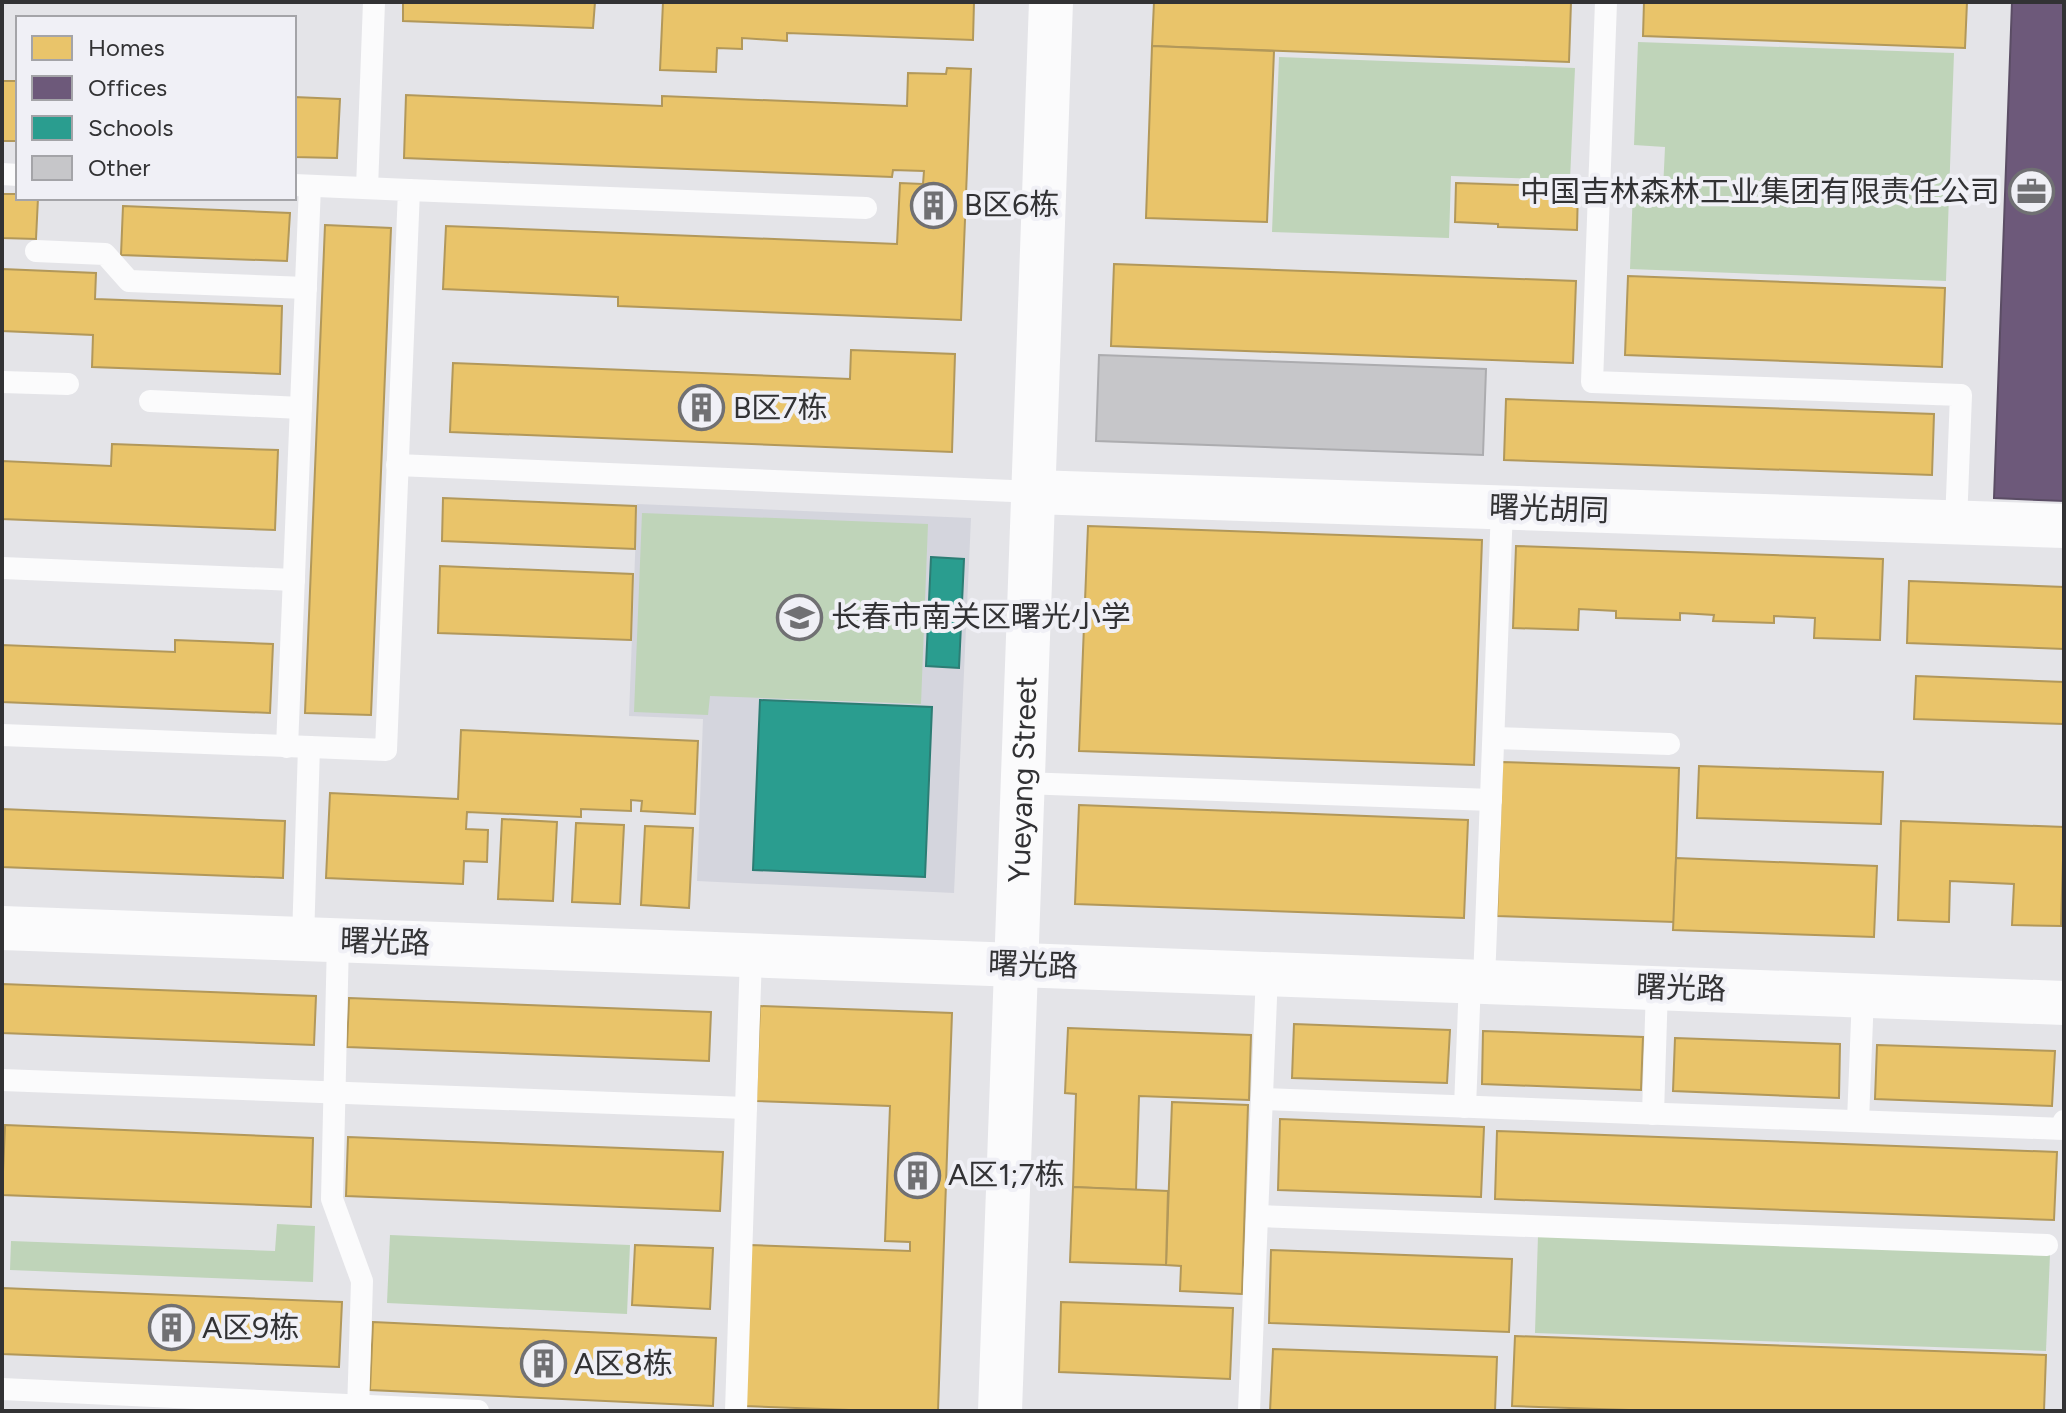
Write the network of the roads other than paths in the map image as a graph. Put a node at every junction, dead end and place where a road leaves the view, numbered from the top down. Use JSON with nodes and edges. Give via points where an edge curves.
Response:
{"nodes":[{"id":1,"x":374,"y":2,"type":"edge"},
{"id":2,"x":1051,"y":2,"type":"edge"},
{"id":3,"x":1606,"y":2,"type":"edge"},
{"id":4,"x":302,"y":186,"type":"edge"},
{"id":5,"x":367,"y":188,"type":"junction"},
{"id":6,"x":409,"y":190,"type":"junction"},
{"id":7,"x":866,"y":208,"type":"dead end"},
{"id":8,"x":36,"y":251,"type":"dead end"},
{"id":9,"x":306,"y":288,"type":"junction"},
{"id":10,"x":2,"y":382,"type":"edge"},
{"id":11,"x":68,"y":384,"type":"dead end"},
{"id":12,"x":150,"y":401,"type":"dead end"},
{"id":13,"x":301,"y":408,"type":"junction"},
{"id":14,"x":397,"y":465,"type":"junction"},
{"id":15,"x":1033,"y":492,"type":"junction"},
{"id":16,"x":1502,"y":508,"type":"junction"},
{"id":17,"x":1956,"y":523,"type":"junction"},
{"id":18,"x":2064,"y":526,"type":"edge"},
{"id":19,"x":2,"y":568,"type":"edge"},
{"id":20,"x":294,"y":580,"type":"junction"},
{"id":21,"x":2,"y":735,"type":"edge"},
{"id":22,"x":1494,"y":738,"type":"junction"},
{"id":23,"x":1669,"y":744,"type":"dead end"},
{"id":24,"x":298,"y":747,"type":"junction"},
{"id":25,"x":1023,"y":783,"type":"junction"},
{"id":26,"x":1491,"y":800,"type":"junction"},
{"id":27,"x":2,"y":928,"type":"edge"},
{"id":28,"x":320,"y":939,"type":"junction"},
{"id":29,"x":751,"y":955,"type":"junction"},
{"id":30,"x":1016,"y":964,"type":"junction"},
{"id":31,"x":1267,"y":974,"type":"junction"},
{"id":32,"x":1477,"y":981,"type":"junction"},
{"id":33,"x":1657,"y":987,"type":"junction"},
{"id":34,"x":1863,"y":995,"type":"junction"},
{"id":35,"x":2064,"y":1003,"type":"edge"},
{"id":36,"x":2,"y":1080,"type":"edge"},
{"id":37,"x":334,"y":1093,"type":"junction"},
{"id":38,"x":1262,"y":1099,"type":"junction"},
{"id":39,"x":1465,"y":1107,"type":"junction"},
{"id":40,"x":746,"y":1108,"type":"junction"},
{"id":41,"x":1653,"y":1114,"type":"junction"},
{"id":42,"x":1858,"y":1121,"type":"junction"},
{"id":43,"x":2064,"y":1121,"type":"edge"},
{"id":44,"x":1257,"y":1216,"type":"junction"},
{"id":45,"x":2047,"y":1245,"type":"dead end"},
{"id":46,"x":2,"y":1389,"type":"edge"},
{"id":47,"x":358,"y":1408,"type":"edge"},
{"id":48,"x":478,"y":1411,"type":"edge"},
{"id":49,"x":736,"y":1411,"type":"edge"},
{"id":50,"x":1000,"y":1411,"type":"edge"},
{"id":51,"x":1249,"y":1411,"type":"edge"}],
"edges":[{"from":1,"to":5,"type":"lane"},
{"from":2,"to":15,"type":"street","name":"Yueyang Street"},
{"from":3,"to":17,"type":"lane","via":[[1592,382],[1961,395]]},
{"from":4,"to":5,"type":"lane"},
{"from":4,"to":9,"type":"lane"},
{"from":5,"to":6,"type":"lane"},
{"from":6,"to":7,"type":"lane"},
{"from":6,"to":14,"type":"lane"},
{"from":8,"to":9,"type":"lane","via":[[105,254],[129,281]]},
{"from":9,"to":13,"type":"lane"},
{"from":10,"to":11,"type":"lane"},
{"from":12,"to":13,"type":"lane"},
{"from":13,"to":20,"type":"lane"},
{"from":14,"to":15,"type":"lane"},
{"from":14,"to":24,"type":"lane","via":[[386,750]]},
{"from":15,"to":16,"type":"street","name":"曙光胡同"},
{"from":15,"to":25,"type":"street","name":"Yueyang Street"},
{"from":16,"to":17,"type":"street","name":"曙光胡同"},
{"from":16,"to":22,"type":"lane"},
{"from":17,"to":18,"type":"street","name":"曙光胡同"},
{"from":19,"to":20,"type":"lane"},
{"from":20,"to":24,"type":"lane"},
{"from":21,"to":24,"type":"lane"},
{"from":22,"to":23,"type":"lane"},
{"from":22,"to":26,"type":"lane"},
{"from":24,"to":28,"type":"lane"},
{"from":25,"to":26,"type":"lane"},
{"from":25,"to":30,"type":"street","name":"Yueyang Street"},
{"from":26,"to":32,"type":"lane"},
{"from":27,"to":28,"type":"street","name":"曙光路"},
{"from":28,"to":29,"type":"street","name":"曙光路"},
{"from":28,"to":37,"type":"lane"},
{"from":29,"to":30,"type":"street","name":"曙光路"},
{"from":29,"to":40,"type":"lane"},
{"from":30,"to":31,"type":"street","name":"曙光路"},
{"from":30,"to":50,"type":"street","name":"Yueyang Street"},
{"from":31,"to":32,"type":"street","name":"曙光路"},
{"from":31,"to":38,"type":"lane"},
{"from":32,"to":33,"type":"street","name":"曙光路"},
{"from":32,"to":39,"type":"lane"},
{"from":33,"to":34,"type":"street","name":"曙光路"},
{"from":33,"to":41,"type":"lane"},
{"from":34,"to":35,"type":"street","name":"曙光路"},
{"from":34,"to":42,"type":"lane"},
{"from":36,"to":37,"type":"lane"},
{"from":37,"to":40,"type":"lane"},
{"from":37,"to":47,"type":"lane","via":[[332,1199],[362,1281]]},
{"from":38,"to":39,"type":"lane"},
{"from":38,"to":44,"type":"lane"},
{"from":39,"to":41,"type":"lane"},
{"from":40,"to":49,"type":"lane"},
{"from":41,"to":42,"type":"lane"},
{"from":42,"to":43,"type":"lane","via":[[2064,1129]]},
{"from":44,"to":45,"type":"lane"},
{"from":44,"to":51,"type":"lane"},
{"from":46,"to":47,"type":"lane"},
{"from":47,"to":48,"type":"lane"}]}
